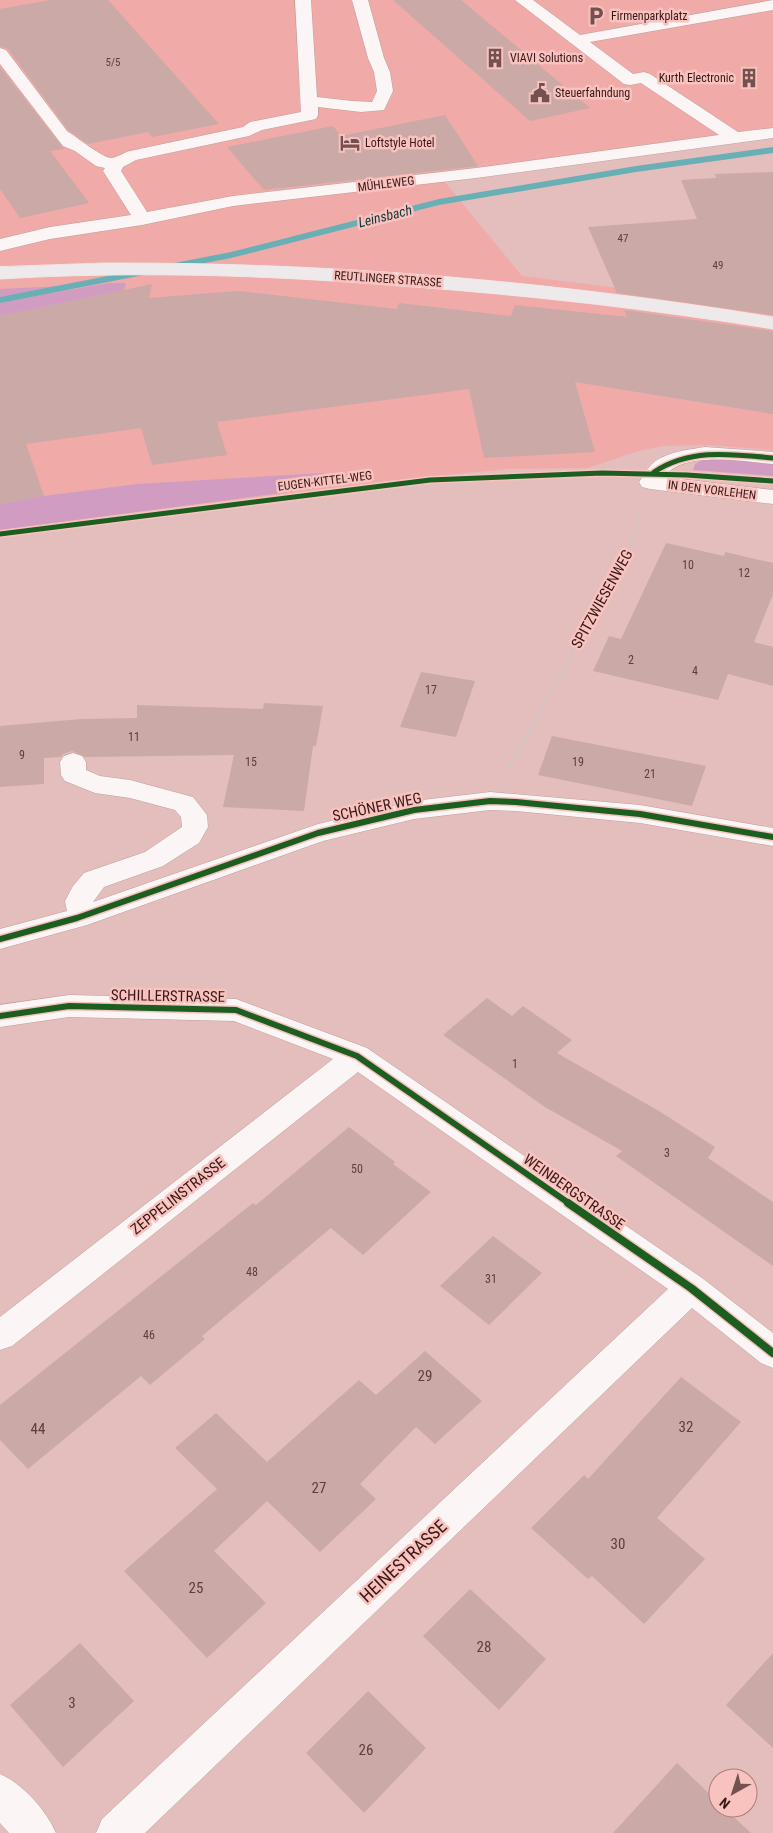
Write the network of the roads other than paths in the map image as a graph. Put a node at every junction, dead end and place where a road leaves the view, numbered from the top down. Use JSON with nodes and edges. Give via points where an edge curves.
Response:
{"nodes":[{"id":1,"x":303,"y":0,"type":"edge"},
{"id":2,"x":360,"y":0,"type":"edge"},
{"id":3,"x":522,"y":0,"type":"edge"},
{"id":4,"x":773,"y":5,"type":"edge"},
{"id":5,"x":577,"y":40,"type":"junction"},
{"id":6,"x":0,"y":53,"type":"edge"},
{"id":7,"x":309,"y":101,"type":"junction"},
{"id":8,"x":773,"y":133,"type":"edge"},
{"id":9,"x":735,"y":138,"type":"junction"},
{"id":10,"x":116,"y":164,"type":"junction"},
{"id":11,"x":142,"y":220,"type":"junction"},
{"id":12,"x":0,"y":245,"type":"edge"},
{"id":13,"x":2,"y":273,"type":"edge"},
{"id":14,"x":773,"y":323,"type":"edge"},
{"id":15,"x":773,"y":458,"type":"edge"},
{"id":16,"x":773,"y":497,"type":"edge"},
{"id":17,"x":72,"y":762,"type":"dead end"},
{"id":18,"x":773,"y":837,"type":"edge"},
{"id":19,"x":82,"y":916,"type":"junction"},
{"id":20,"x":0,"y":939,"type":"edge"},
{"id":21,"x":0,"y":1016,"type":"edge"},
{"id":22,"x":357,"y":1056,"type":"junction"},
{"id":23,"x":691,"y":1288,"type":"junction"},
{"id":24,"x":0,"y":1336,"type":"edge"},
{"id":25,"x":773,"y":1352,"type":"edge"},
{"id":26,"x":0,"y":1794,"type":"edge"},
{"id":27,"x":36,"y":1833,"type":"edge"},
{"id":28,"x":116,"y":1833,"type":"edge"}],
"edges":[{"from":1,"to":7,"type":"street"},
{"from":2,"to":7,"type":"street","via":[[382,72],[385,91],[378,106],[345,107]]},
{"from":3,"to":5,"type":"street"},
{"from":4,"to":5,"type":"street"},
{"from":5,"to":9,"type":"street","via":[[630,80],[644,77]]},
{"from":6,"to":10,"type":"street","via":[[69,142],[102,162]]},
{"from":7,"to":10,"type":"street","via":[[310,115],[130,156]]},
{"from":8,"to":9,"type":"street","name":"MÜHLEWEG"},
{"from":9,"to":11,"type":"street","name":"MÜHLEWEG","via":[[233,202]]},
{"from":10,"to":11,"type":"street","via":[[112,171]]},
{"from":11,"to":12,"type":"street","name":"MÜHLEWEG","via":[[50,232]]},
{"from":13,"to":14,"type":"main road","name":"REUTLINGER STRASSE","via":[[249,269],[497,287]]},
{"from":15,"to":16,"type":"street","name":"IN DEN VORLEHEN","via":[[696,455],[671,460],[654,472],[650,482]]},
{"from":17,"to":19,"type":"street","via":[[74,774],[84,781],[184,803],[194,815],[195,827],[190,836],[154,859],[94,880],[78,901]]},
{"from":18,"to":19,"type":"street","name":"SCHÖNER WEG","via":[[640,814],[490,801],[414,810],[318,833]]},
{"from":19,"to":20,"type":"street","name":"SCHÖNER WEG"},
{"from":21,"to":22,"type":"street","name":"SCHILLERSTRASSE","via":[[69,1006],[236,1010]]},
{"from":22,"to":23,"type":"street","name":"WEINBERGSTRASSE"},
{"from":22,"to":24,"type":"street","name":"ZEPPELINSTRASSE"},
{"from":23,"to":25,"type":"street","name":"WEINBERGSTRASSE"},
{"from":23,"to":28,"type":"street","name":"HEINESTRASSE"},
{"from":26,"to":27,"type":"street"}]}
